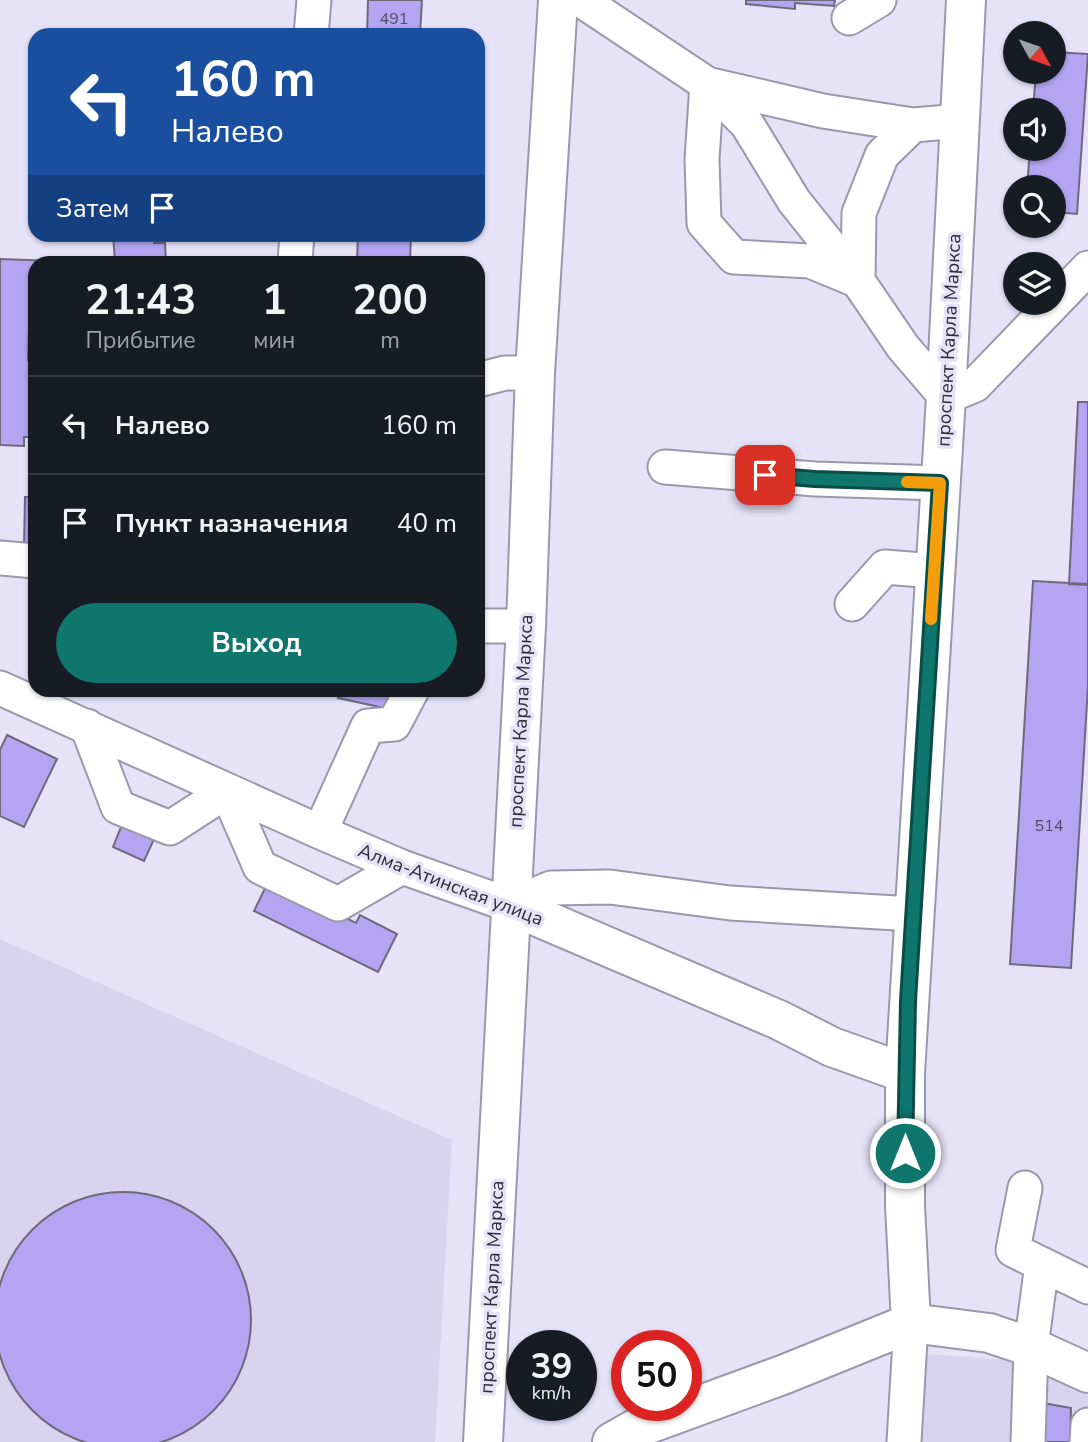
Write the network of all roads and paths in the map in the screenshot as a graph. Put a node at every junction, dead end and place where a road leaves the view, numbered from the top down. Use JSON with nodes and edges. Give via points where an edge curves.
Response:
{"nodes":[{"id":1,"x":314,"y":0,"type":"edge"},
{"id":2,"x":558,"y":0,"type":"edge"},
{"id":3,"x":581,"y":0,"type":"edge"},
{"id":4,"x":879,"y":0,"type":"edge"},
{"id":5,"x":966,"y":0,"type":"edge"},
{"id":6,"x":849,"y":18,"type":"dead end"},
{"id":7,"x":312,"y":28,"type":"edge"},
{"id":8,"x":707,"y":84,"type":"junction"},
{"id":9,"x":960,"y":121,"type":"junction"},
{"id":10,"x":913,"y":125,"type":"junction"},
{"id":11,"x":1088,"y":268,"type":"edge"},
{"id":12,"x":858,"y":281,"type":"junction"},
{"id":13,"x":499,"y":373,"type":"edge"},
{"id":14,"x":946,"y":397,"type":"junction"},
{"id":15,"x":665,"y":467,"type":"dead end"},
{"id":16,"x":940,"y":483,"type":"junction"},
{"id":17,"x":0,"y":558,"type":"edge"},
{"id":18,"x":28,"y":560,"type":"edge"},
{"id":19,"x":934,"y":571,"type":"junction"},
{"id":20,"x":852,"y":604,"type":"dead end"},
{"id":21,"x":485,"y":626,"type":"edge"},
{"id":22,"x":526,"y":626,"type":"junction"},
{"id":23,"x":2,"y":693,"type":"edge"},
{"id":24,"x":408,"y":697,"type":"edge"},
{"id":25,"x":87,"y":726,"type":"junction"},
{"id":26,"x":226,"y":791,"type":"junction"},
{"id":27,"x":320,"y":832,"type":"junction"},
{"id":28,"x":402,"y":867,"type":"junction"},
{"id":29,"x":510,"y":905,"type":"junction"},
{"id":30,"x":914,"y":914,"type":"junction"},
{"id":31,"x":905,"y":1073,"type":"junction"},
{"id":32,"x":1025,"y":1188,"type":"dead end"},
{"id":33,"x":1042,"y":1264,"type":"junction"},
{"id":34,"x":1088,"y":1287,"type":"edge"},
{"id":35,"x":911,"y":1323,"type":"junction"},
{"id":36,"x":1031,"y":1347,"type":"junction"},
{"id":37,"x":1088,"y":1373,"type":"edge"},
{"id":38,"x":1088,"y":1425,"type":"edge"},
{"id":39,"x":483,"y":1442,"type":"edge"},
{"id":40,"x":612,"y":1442,"type":"edge"},
{"id":41,"x":904,"y":1442,"type":"edge"},
{"id":42,"x":1028,"y":1442,"type":"edge"},
{"id":43,"x":1087,"y":1442,"type":"edge"}],
"edges":[{"from":1,"to":7,"type":"street"},
{"from":2,"to":13,"type":"main road","name":"проспект Карла Маркса"},
{"from":3,"to":8,"type":"street"},
{"from":4,"to":6,"type":"street"},
{"from":5,"to":9,"type":"main road","name":"проспект Карла Маркса"},
{"from":8,"to":10,"type":"street","via":[[823,111]]},
{"from":8,"to":12,"type":"street","via":[[747,124],[794,201]]},
{"from":8,"to":12,"type":"street","via":[[704,223],[734,257],[810,261]]},
{"from":9,"to":10,"type":"street"},
{"from":9,"to":14,"type":"main road","name":"проспект Карла Маркса"},
{"from":10,"to":12,"type":"street","via":[[881,155],[859,213]]},
{"from":11,"to":14,"type":"street","via":[[975,385]]},
{"from":12,"to":14,"type":"street","via":[[903,347]]},
{"from":13,"to":22,"type":"main road","name":"проспект Карла Маркса"},
{"from":14,"to":16,"type":"main road","name":"проспект Карла Маркса"},
{"from":15,"to":16,"type":"street"},
{"from":16,"to":19,"type":"main road","name":"проспект Карла Маркса"},
{"from":17,"to":18,"type":"street"},
{"from":19,"to":20,"type":"street","via":[[885,567]]},
{"from":19,"to":30,"type":"main road","name":"проспект Карла Маркса"},
{"from":21,"to":22,"type":"street"},
{"from":22,"to":29,"type":"main road","name":"проспект Карла Маркса"},
{"from":23,"to":25,"type":"street","name":"Алма-Атинская улица"},
{"from":24,"to":27,"type":"street","via":[[394,724],[368,726]]},
{"from":25,"to":26,"type":"street","name":"Алма-Атинская улица"},
{"from":25,"to":26,"type":"street","via":[[118,807],[170,828]]},
{"from":26,"to":27,"type":"street","name":"Алма-Атинская улица"},
{"from":26,"to":28,"type":"street","via":[[260,867],[338,904]]},
{"from":27,"to":28,"type":"street","name":"Алма-Атинская улица"},
{"from":28,"to":29,"type":"street","name":"Алма-Атинская улица"},
{"from":29,"to":30,"type":"street","via":[[551,888],[611,887],[730,903]]},
{"from":29,"to":31,"type":"main road","name":"Алма-Атинская улица","via":[[832,1047]]},
{"from":29,"to":39,"type":"main road","name":"проспект Карла Маркса"},
{"from":30,"to":31,"type":"main road","name":"проспект Карла Маркса"},
{"from":31,"to":35,"type":"main road","name":"проспект Карла Маркса"},
{"from":32,"to":33,"type":"street","via":[[1013,1250]]},
{"from":33,"to":34,"type":"street"},
{"from":33,"to":36,"type":"street"},
{"from":35,"to":36,"type":"main road","via":[[989,1333]]},
{"from":35,"to":40,"type":"main road","via":[[635,1429]]},
{"from":35,"to":41,"type":"street"},
{"from":36,"to":37,"type":"main road"},
{"from":36,"to":42,"type":"street"},
{"from":38,"to":43,"type":"street"}]}
